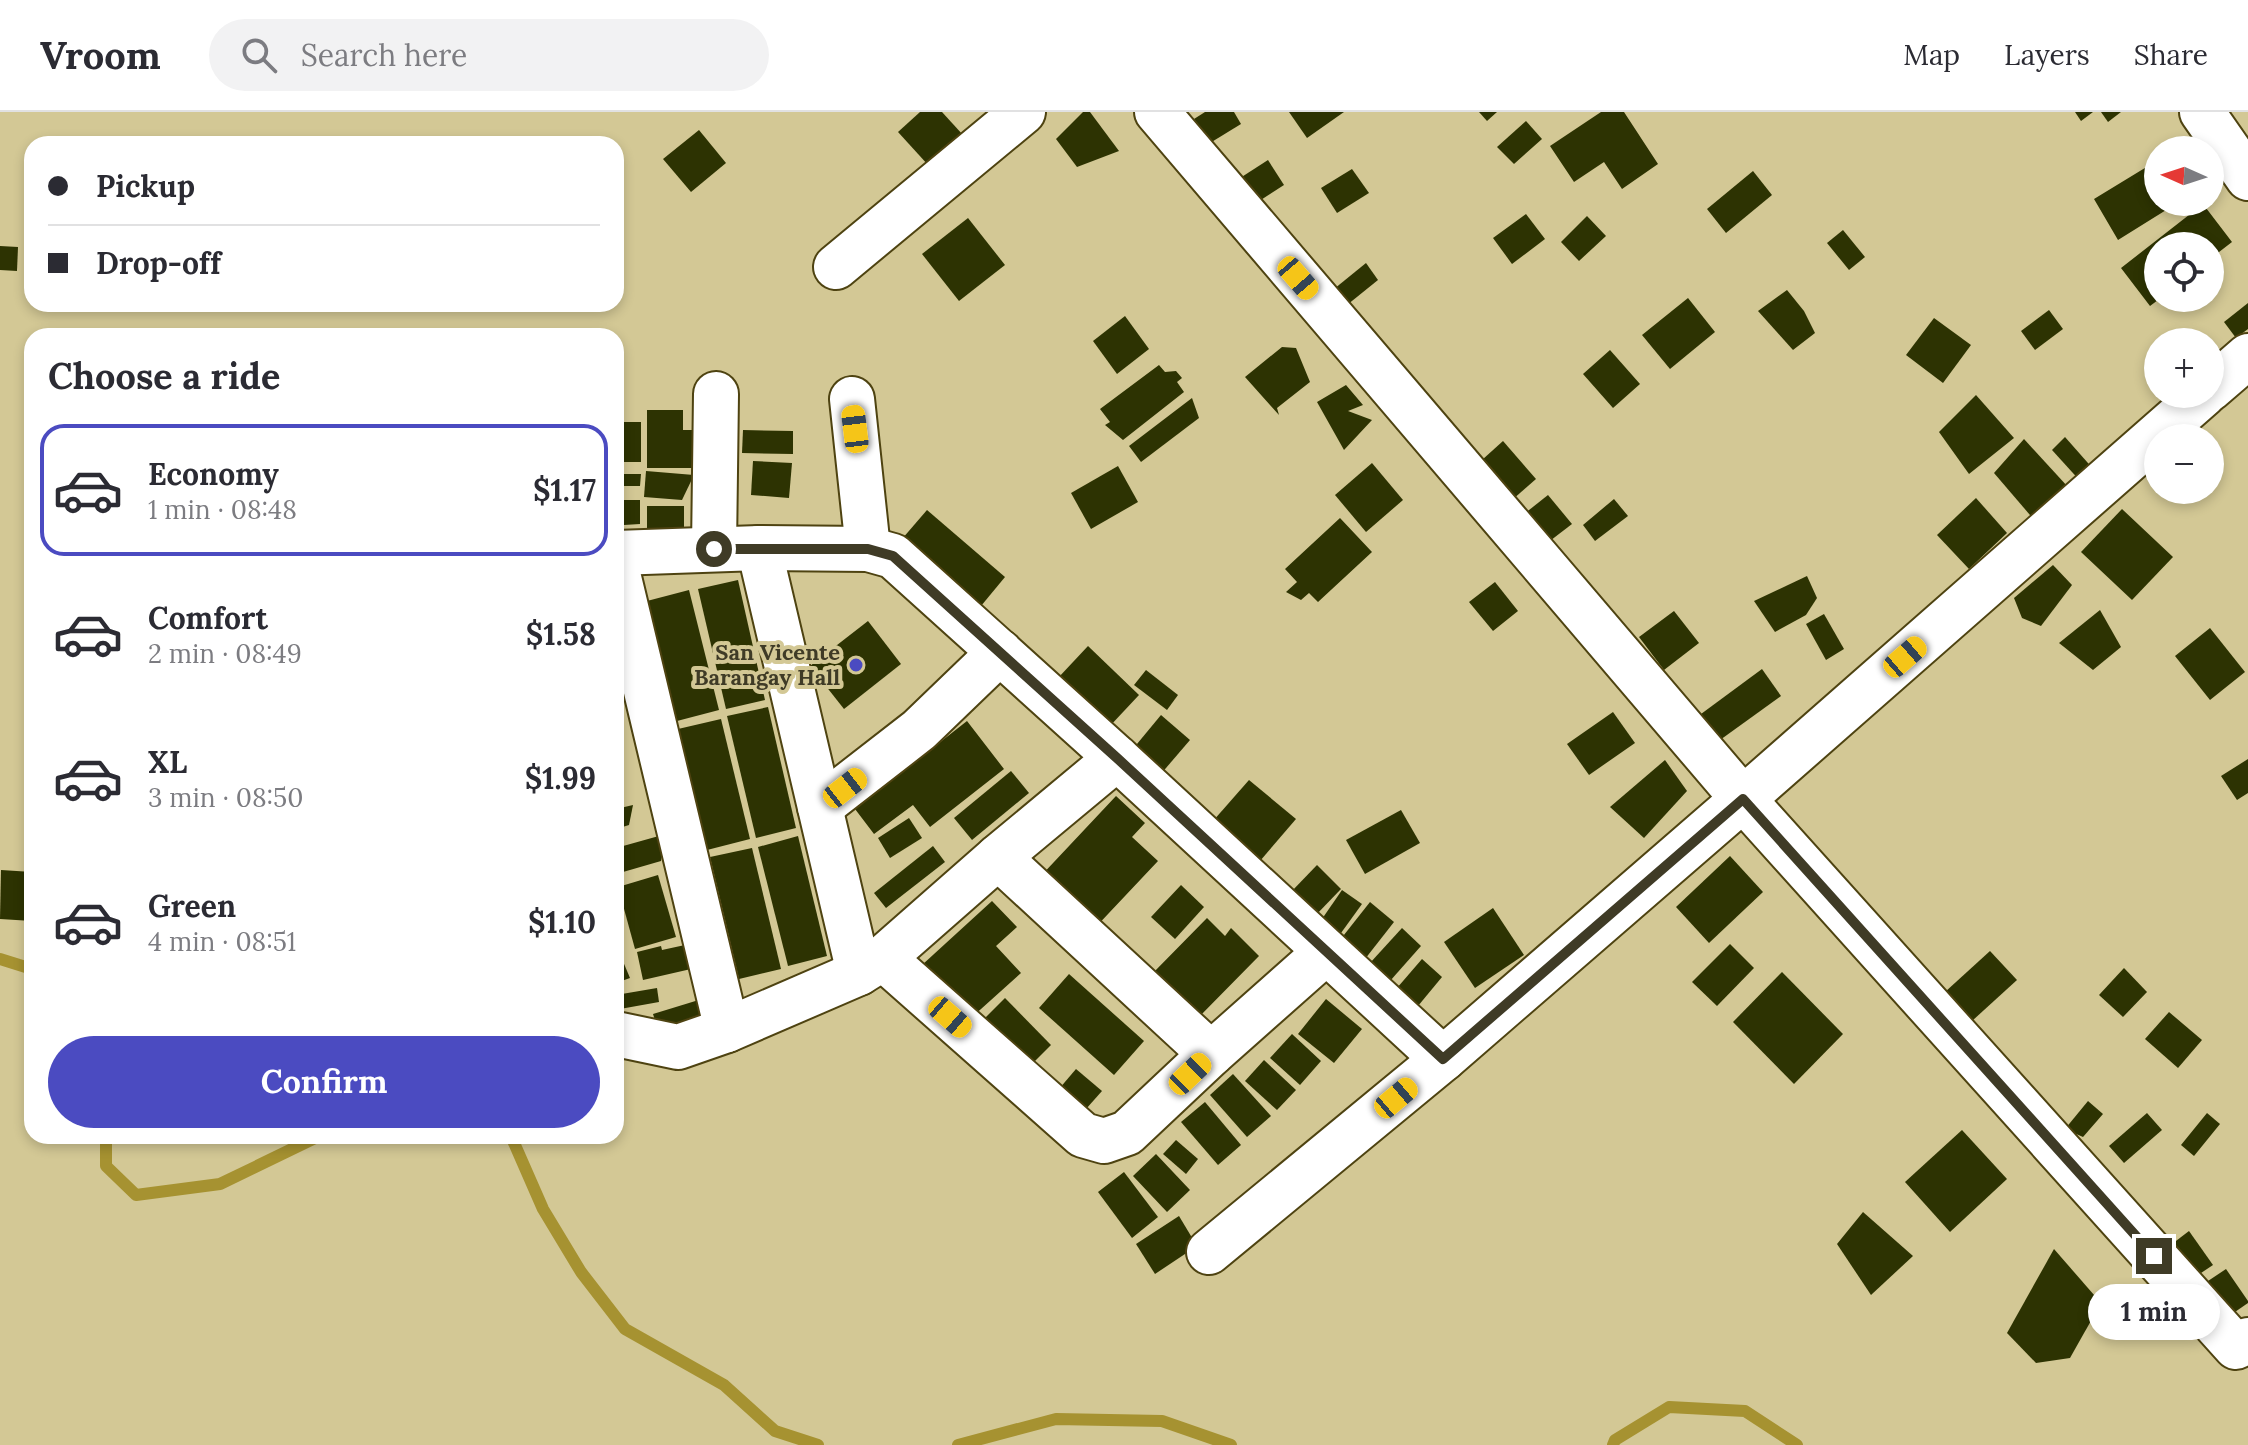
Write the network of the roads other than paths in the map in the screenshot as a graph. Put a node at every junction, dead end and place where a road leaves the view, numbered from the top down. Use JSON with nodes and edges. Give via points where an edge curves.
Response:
{"nodes":[{"id":1,"x":1023,"y":112,"type":"edge"},
{"id":2,"x":1157,"y":112,"type":"edge"},
{"id":3,"x":2202,"y":112,"type":"edge"},
{"id":4,"x":2248,"y":178,"type":"edge"},
{"id":5,"x":836,"y":267,"type":"dead end"},
{"id":6,"x":2248,"y":356,"type":"edge"},
{"id":7,"x":2224,"y":377,"type":"edge"},
{"id":8,"x":716,"y":394,"type":"dead end"},
{"id":9,"x":852,"y":399,"type":"dead end"},
{"id":10,"x":2188,"y":408,"type":"edge"},
{"id":11,"x":759,"y":548,"type":"junction"},
{"id":12,"x":714,"y":549,"type":"junction"},
{"id":13,"x":868,"y":549,"type":"junction"},
{"id":14,"x":624,"y":553,"type":"edge"},
{"id":15,"x":624,"y":599,"type":"edge"},
{"id":16,"x":1000,"y":652,"type":"junction"},
{"id":17,"x":1117,"y":758,"type":"junction"},
{"id":18,"x":1743,"y":799,"type":"junction"},
{"id":19,"x":820,"y":807,"type":"junction"},
{"id":20,"x":998,"y":857,"type":"junction"},
{"id":21,"x":1326,"y":952,"type":"junction"},
{"id":22,"x":871,"y":965,"type":"junction"},
{"id":23,"x":727,"y":1030,"type":"junction"},
{"id":24,"x":624,"y":1036,"type":"edge"},
{"id":25,"x":1211,"y":1054,"type":"junction"},
{"id":26,"x":1443,"y":1059,"type":"junction"},
{"id":27,"x":1209,"y":1252,"type":"dead end"},
{"id":28,"x":2248,"y":1340,"type":"edge"}],
"edges":[{"from":1,"to":5,"type":"street"},
{"from":2,"to":18,"type":"street"},
{"from":3,"to":4,"type":"street"},
{"from":6,"to":7,"type":"street"},
{"from":8,"to":12,"type":"street"},
{"from":9,"to":13,"type":"street"},
{"from":10,"to":18,"type":"street"},
{"from":11,"to":12,"type":"street"},
{"from":11,"to":13,"type":"street"},
{"from":11,"to":19,"type":"street"},
{"from":12,"to":14,"type":"street"},
{"from":13,"to":16,"type":"street","via":[[893,556]]},
{"from":15,"to":23,"type":"street"},
{"from":16,"to":17,"type":"street"},
{"from":16,"to":19,"type":"street","via":[[919,730]]},
{"from":17,"to":20,"type":"street"},
{"from":17,"to":21,"type":"street"},
{"from":18,"to":26,"type":"street"},
{"from":18,"to":28,"type":"street","via":[[2236,1347]]},
{"from":19,"to":22,"type":"street"},
{"from":20,"to":22,"type":"street"},
{"from":20,"to":25,"type":"street"},
{"from":21,"to":25,"type":"street"},
{"from":21,"to":26,"type":"street"},
{"from":22,"to":23,"type":"street"},
{"from":22,"to":25,"type":"street","via":[[1083,1135],[1104,1141],[1127,1133]]},
{"from":23,"to":24,"type":"street","via":[[678,1047]]},
{"from":26,"to":27,"type":"street"}]}
